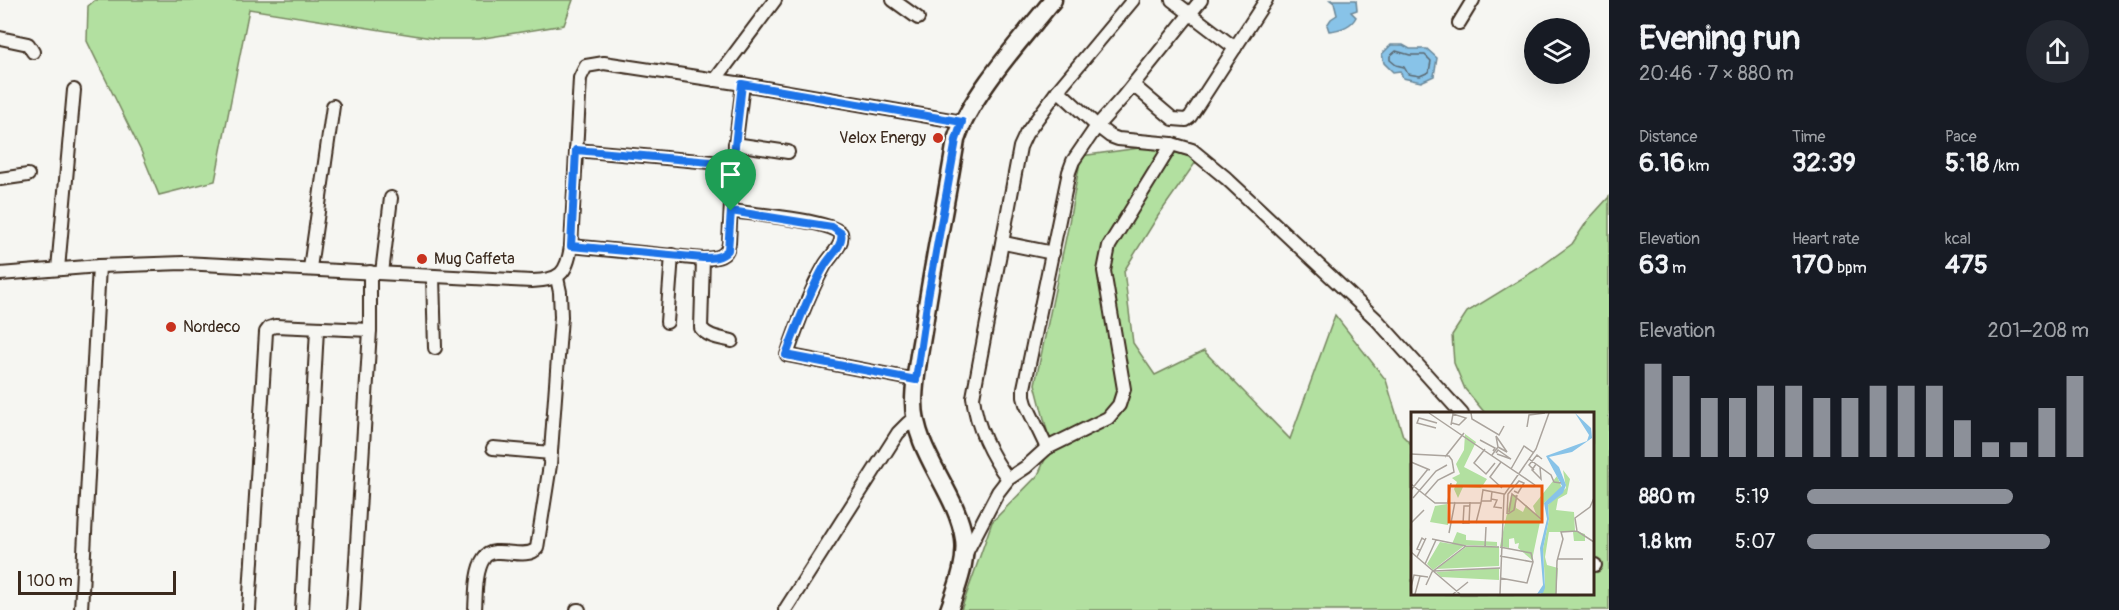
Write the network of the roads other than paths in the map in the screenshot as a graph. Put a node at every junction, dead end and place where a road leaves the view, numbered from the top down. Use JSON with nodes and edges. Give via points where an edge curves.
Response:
{"nodes":[{"id":1,"x":775,"y":0,"type":"edge"},
{"id":2,"x":893,"y":0,"type":"edge"},
{"id":3,"x":1053,"y":0,"type":"edge"},
{"id":4,"x":1133,"y":0,"type":"edge"},
{"id":5,"x":1172,"y":0,"type":"edge"},
{"id":6,"x":1201,"y":0,"type":"edge"},
{"id":7,"x":1266,"y":0,"type":"edge"},
{"id":8,"x":1473,"y":0,"type":"edge"},
{"id":9,"x":1189,"y":14,"type":"junction"},
{"id":10,"x":918,"y":18,"type":"dead end"},
{"id":11,"x":1459,"y":23,"type":"dead end"},
{"id":12,"x":0,"y":38,"type":"edge"},
{"id":13,"x":1235,"y":48,"type":"junction"},
{"id":14,"x":33,"y":52,"type":"dead end"},
{"id":15,"x":715,"y":80,"type":"junction"},
{"id":16,"x":742,"y":84,"type":"junction"},
{"id":17,"x":1133,"y":85,"type":"junction"},
{"id":18,"x":74,"y":90,"type":"dead end"},
{"id":19,"x":1058,"y":90,"type":"junction"},
{"id":20,"x":333,"y":106,"type":"dead end"},
{"id":21,"x":962,"y":122,"type":"junction"},
{"id":22,"x":1097,"y":126,"type":"junction"},
{"id":23,"x":735,"y":144,"type":"junction"},
{"id":24,"x":1172,"y":144,"type":"junction"},
{"id":25,"x":576,"y":150,"type":"junction"},
{"id":26,"x":788,"y":152,"type":"dead end"},
{"id":27,"x":733,"y":164,"type":"junction"},
{"id":28,"x":28,"y":175,"type":"dead end"},
{"id":29,"x":0,"y":179,"type":"edge"},
{"id":30,"x":391,"y":198,"type":"dead end"},
{"id":31,"x":731,"y":211,"type":"junction"},
{"id":32,"x":1004,"y":243,"type":"junction"},
{"id":33,"x":571,"y":246,"type":"junction"},
{"id":34,"x":1053,"y":253,"type":"junction"},
{"id":35,"x":672,"y":255,"type":"junction"},
{"id":36,"x":703,"y":258,"type":"junction"},
{"id":37,"x":99,"y":266,"type":"junction"},
{"id":38,"x":310,"y":268,"type":"junction"},
{"id":39,"x":58,"y":269,"type":"junction"},
{"id":40,"x":376,"y":272,"type":"junction"},
{"id":41,"x":0,"y":274,"type":"edge"},
{"id":42,"x":433,"y":276,"type":"junction"},
{"id":43,"x":557,"y":278,"type":"junction"},
{"id":44,"x":667,"y":322,"type":"dead end"},
{"id":45,"x":316,"y":329,"type":"junction"},
{"id":46,"x":370,"y":330,"type":"junction"},
{"id":47,"x":732,"y":341,"type":"dead end"},
{"id":48,"x":435,"y":348,"type":"dead end"},
{"id":49,"x":916,"y":380,"type":"junction"},
{"id":50,"x":1460,"y":412,"type":"edge"},
{"id":51,"x":916,"y":421,"type":"junction"},
{"id":52,"x":493,"y":448,"type":"dead end"},
{"id":53,"x":1047,"y":448,"type":"junction"},
{"id":54,"x":551,"y":453,"type":"junction"},
{"id":55,"x":1008,"y":479,"type":"junction"},
{"id":56,"x":964,"y":557,"type":"junction"},
{"id":57,"x":81,"y":610,"type":"edge"},
{"id":58,"x":249,"y":610,"type":"edge"},
{"id":59,"x":302,"y":610,"type":"edge"},
{"id":60,"x":353,"y":610,"type":"edge"},
{"id":61,"x":475,"y":610,"type":"edge"},
{"id":62,"x":785,"y":610,"type":"edge"},
{"id":63,"x":949,"y":610,"type":"edge"}],
"edges":[{"from":1,"to":15,"type":"street"},
{"from":2,"to":10,"type":"street"},
{"from":3,"to":21,"type":"main road"},
{"from":4,"to":19,"type":"street"},
{"from":5,"to":9,"type":"street"},
{"from":6,"to":9,"type":"street"},
{"from":7,"to":13,"type":"street"},
{"from":8,"to":11,"type":"street"},
{"from":9,"to":13,"type":"street"},
{"from":9,"to":17,"type":"street"},
{"from":12,"to":14,"type":"street","via":[[28,44]]},
{"from":13,"to":17,"type":"street","via":[[1186,120],[1173,119]]},
{"from":15,"to":16,"type":"street"},
{"from":15,"to":25,"type":"street","via":[[604,63],[586,66],[580,78]]},
{"from":16,"to":21,"type":"street"},
{"from":16,"to":23,"type":"street"},
{"from":17,"to":22,"type":"street"},
{"from":18,"to":39,"type":"street"},
{"from":19,"to":22,"type":"street"},
{"from":19,"to":32,"type":"street","via":[[1020,147]]},
{"from":20,"to":38,"type":"street"},
{"from":21,"to":49,"type":"main road"},
{"from":22,"to":24,"type":"street","via":[[1118,139]]},
{"from":22,"to":34,"type":"street","via":[[1073,160]]},
{"from":23,"to":26,"type":"street"},
{"from":23,"to":27,"type":"street"},
{"from":24,"to":50,"type":"street","via":[[1192,150],[1226,177],[1377,320]]},
{"from":24,"to":53,"type":"street","via":[[1109,246],[1104,271],[1124,389],[1119,405],[1108,417]]},
{"from":25,"to":27,"type":"street"},
{"from":25,"to":33,"type":"street"},
{"from":27,"to":31,"type":"street"},
{"from":28,"to":29,"type":"street"},
{"from":30,"to":40,"type":"street"},
{"from":31,"to":36,"type":"street","via":[[728,250],[717,258]]},
{"from":31,"to":49,"type":"street","via":[[832,227],[841,233],[841,241],[811,293],[786,355]]},
{"from":32,"to":34,"type":"street"},
{"from":32,"to":55,"type":"street","via":[[973,397],[975,414],[996,462]]},
{"from":33,"to":35,"type":"street"},
{"from":33,"to":43,"type":"street","via":[[569,260]]},
{"from":34,"to":53,"type":"street","via":[[1024,397]]},
{"from":35,"to":36,"type":"street"},
{"from":35,"to":44,"type":"street"},
{"from":36,"to":47,"type":"street","via":[[701,328],[712,336]]},
{"from":37,"to":38,"type":"street","via":[[183,263]]},
{"from":37,"to":39,"type":"street"},
{"from":37,"to":57,"type":"street"},
{"from":38,"to":40,"type":"street"},
{"from":39,"to":41,"type":"street"},
{"from":40,"to":42,"type":"street"},
{"from":40,"to":46,"type":"street"},
{"from":42,"to":43,"type":"street","via":[[532,281]]},
{"from":42,"to":48,"type":"street"},
{"from":43,"to":54,"type":"street","via":[[561,316]]},
{"from":45,"to":46,"type":"street"},
{"from":45,"to":58,"type":"street","via":[[275,326],[266,332]]},
{"from":45,"to":59,"type":"street"},
{"from":46,"to":60,"type":"street"},
{"from":49,"to":51,"type":"main road"},
{"from":51,"to":56,"type":"main road","via":[[960,522]]},
{"from":51,"to":62,"type":"street","via":[[898,433]]},
{"from":52,"to":54,"type":"street"},
{"from":53,"to":55,"type":"street"},
{"from":54,"to":61,"type":"street","via":[[537,548],[531,553],[486,555],[479,571]]},
{"from":55,"to":56,"type":"street"},
{"from":56,"to":63,"type":"main road"}]}
